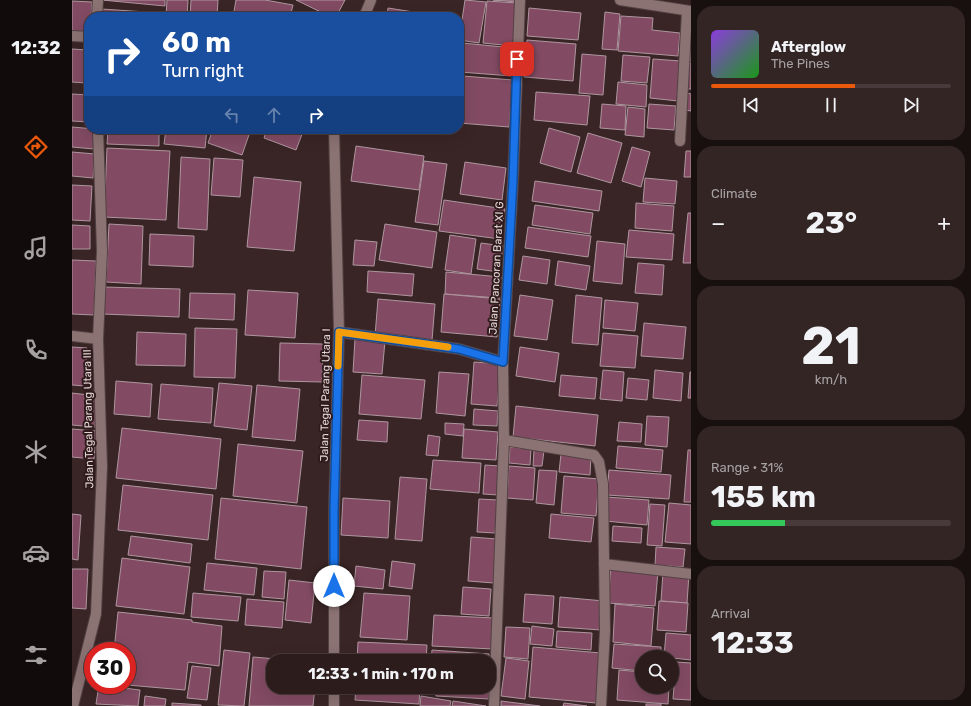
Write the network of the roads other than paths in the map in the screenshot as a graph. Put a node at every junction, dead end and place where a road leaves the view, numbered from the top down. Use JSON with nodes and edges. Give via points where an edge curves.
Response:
{"nodes":[{"id":1,"x":98,"y":0,"type":"edge"},
{"id":2,"x":371,"y":0,"type":"edge"},
{"id":3,"x":520,"y":0,"type":"edge"},
{"id":4,"x":620,"y":0,"type":"edge"},
{"id":5,"x":689,"y":11,"type":"edge"},
{"id":6,"x":97,"y":12,"type":"edge"},
{"id":7,"x":366,"y":12,"type":"edge"},
{"id":8,"x":72,"y":36,"type":"edge"},
{"id":9,"x":84,"y":37,"type":"edge"},
{"id":10,"x":98,"y":134,"type":"edge"},
{"id":11,"x":334,"y":134,"type":"edge"},
{"id":12,"x":680,"y":141,"type":"dead end"},
{"id":13,"x":339,"y":332,"type":"junction"},
{"id":14,"x":72,"y":336,"type":"edge"},
{"id":15,"x":98,"y":339,"type":"junction"},
{"id":16,"x":503,"y":362,"type":"junction"},
{"id":17,"x":504,"y":440,"type":"junction"},
{"id":18,"x":604,"y":564,"type":"junction"},
{"id":19,"x":691,"y":574,"type":"edge"},
{"id":20,"x":334,"y":654,"type":"edge"},
{"id":21,"x":75,"y":683,"type":"edge"},
{"id":22,"x":334,"y":694,"type":"edge"},
{"id":23,"x":73,"y":706,"type":"edge"},
{"id":24,"x":334,"y":706,"type":"edge"},
{"id":25,"x":494,"y":706,"type":"edge"},
{"id":26,"x":601,"y":706,"type":"edge"}],
"edges":[{"from":1,"to":6,"type":"street"},
{"from":2,"to":7,"type":"street"},
{"from":3,"to":16,"type":"street","name":"Jalan Pancoran Barat XI G"},
{"from":4,"to":5,"type":"street"},
{"from":5,"to":12,"type":"street"},
{"from":8,"to":9,"type":"street"},
{"from":10,"to":15,"type":"street","name":"Jalan Tegal Parang Utara III","via":[[102,251]]},
{"from":11,"to":13,"type":"street","name":"Jalan Tegal Parang Utara I"},
{"from":13,"to":16,"type":"street","via":[[459,349]]},
{"from":13,"to":20,"type":"street","name":"Jalan Tegal Parang Utara I","via":[[334,511]]},
{"from":14,"to":15,"type":"street"},
{"from":15,"to":21,"type":"street","name":"Jalan Tegal Parang Utara III","via":[[102,467],[96,614]]},
{"from":16,"to":17,"type":"street","name":"Jalan Pancoran Barat XI G"},
{"from":17,"to":18,"type":"street","via":[[594,455],[599,462],[603,484]]},
{"from":17,"to":25,"type":"street","name":"Jalan Pancoran Barat XI G"},
{"from":18,"to":19,"type":"street"},
{"from":18,"to":26,"type":"street","via":[[605,632]]},
{"from":21,"to":23,"type":"street","name":"Jalan Tegal Parang Utara III"},
{"from":22,"to":24,"type":"street"}]}
